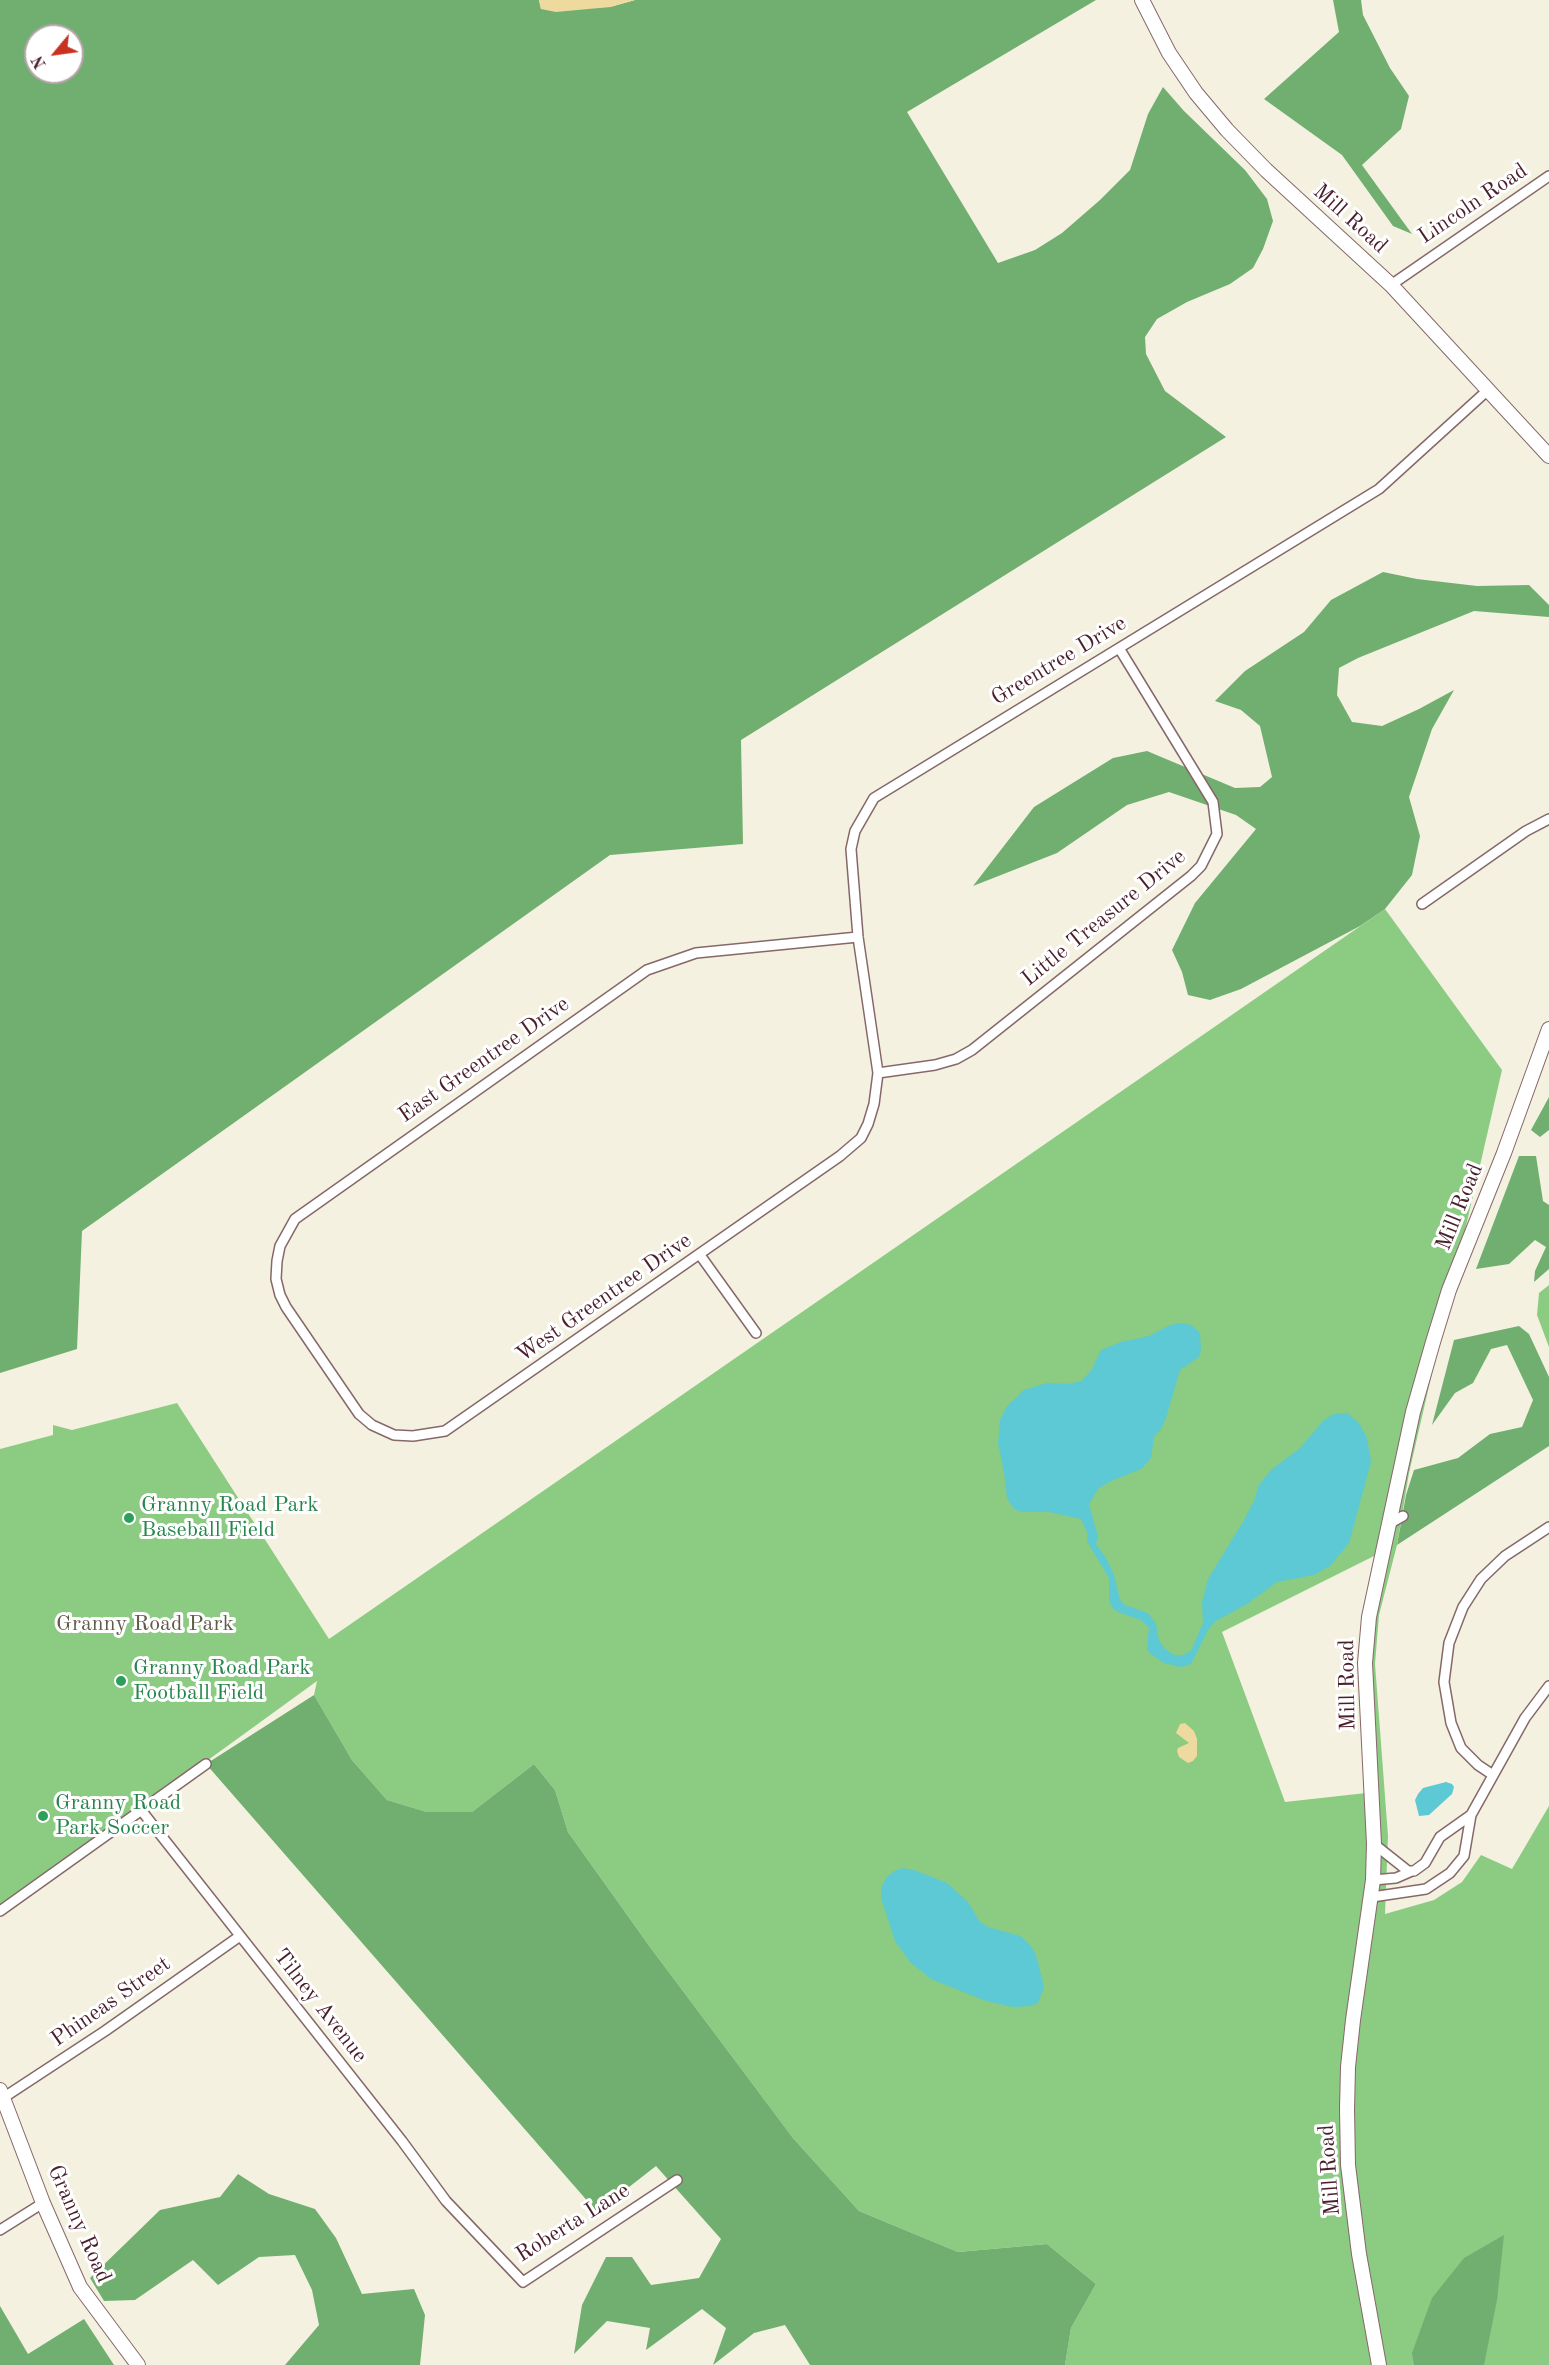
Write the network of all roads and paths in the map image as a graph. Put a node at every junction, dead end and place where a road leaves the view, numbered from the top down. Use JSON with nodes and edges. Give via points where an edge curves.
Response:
{"nodes":[{"id":1,"x":1142,"y":0,"type":"edge"},
{"id":2,"x":1549,"y":176,"type":"edge"},
{"id":3,"x":1391,"y":285,"type":"junction"},
{"id":4,"x":1489,"y":389,"type":"junction"},
{"id":5,"x":1549,"y":456,"type":"edge"},
{"id":6,"x":1119,"y":648,"type":"junction"},
{"id":7,"x":1549,"y":819,"type":"edge"},
{"id":8,"x":1422,"y":904,"type":"dead end"},
{"id":9,"x":858,"y":938,"type":"junction"},
{"id":10,"x":1549,"y":1029,"type":"edge"},
{"id":11,"x":878,"y":1072,"type":"junction"},
{"id":12,"x":700,"y":1255,"type":"junction"},
{"id":13,"x":756,"y":1334,"type":"dead end"},
{"id":14,"x":319,"y":1356,"type":"joint"},
{"id":15,"x":1402,"y":1516,"type":"dead end"},
{"id":16,"x":1388,"y":1525,"type":"junction"},
{"id":17,"x":1549,"y":1527,"type":"edge"},
{"id":18,"x":1549,"y":1686,"type":"edge"},
{"id":19,"x":206,"y":1764,"type":"dead end"},
{"id":20,"x":1493,"y":1775,"type":"junction"},
{"id":21,"x":141,"y":1810,"type":"junction"},
{"id":22,"x":1471,"y":1815,"type":"junction"},
{"id":23,"x":1374,"y":1844,"type":"junction"},
{"id":24,"x":1414,"y":1871,"type":"junction"},
{"id":25,"x":1373,"y":1880,"type":"junction"},
{"id":26,"x":1372,"y":1897,"type":"junction"},
{"id":27,"x":0,"y":1911,"type":"edge"},
{"id":28,"x":240,"y":1936,"type":"junction"},
{"id":29,"x":1,"y":2096,"type":"edge"},
{"id":30,"x":677,"y":2180,"type":"dead end"},
{"id":31,"x":43,"y":2202,"type":"junction"},
{"id":32,"x":470,"y":2225,"type":"joint"},
{"id":33,"x":0,"y":2230,"type":"edge"},
{"id":34,"x":138,"y":2365,"type":"edge"},
{"id":35,"x":1379,"y":2365,"type":"edge"}],
"edges":[{"from":1,"to":3,"type":"main road","name":"Mill Road","via":[[1169,53],[1221,124]]},
{"from":2,"to":3,"type":"street","name":"Lincoln Road"},
{"from":3,"to":4,"type":"main road","name":"Mill Road"},
{"from":4,"to":5,"type":"main road","name":"Mill Road"},
{"from":4,"to":6,"type":"street","name":"Greentree Drive","via":[[1379,489]]},
{"from":6,"to":9,"type":"street","name":"Greentree Drive","via":[[874,798],[855,831],[851,849]]},
{"from":6,"to":11,"type":"street","name":"Little Treasure Drive","via":[[1213,802],[1217,834],[1201,866],[972,1050],[935,1065]]},
{"from":7,"to":8,"type":"street"},
{"from":9,"to":11,"type":"street","name":"Greentree Drive"},
{"from":9,"to":14,"type":"street","name":"East Greentree Drive","via":[[696,953],[647,970],[304,1211],[280,1246],[276,1279],[286,1307]]},
{"from":10,"to":16,"type":"main road","name":"Mill Road","via":[[1449,1290],[1413,1412]]},
{"from":11,"to":12,"type":"street","name":"West Greentree Drive","via":[[874,1104],[861,1138]]},
{"from":12,"to":13,"type":"street"},
{"from":12,"to":14,"type":"street","name":"West Greentree Drive","via":[[446,1431],[413,1437],[394,1435],[372,1425],[359,1414]]},
{"from":15,"to":16,"type":"street"},
{"from":16,"to":23,"type":"main road","name":"Mill Road","via":[[1368,1617],[1365,1663]]},
{"from":17,"to":20,"type":"street","via":[[1505,1556],[1481,1579],[1462,1607],[1449,1643],[1444,1682],[1451,1723],[1461,1748]]},
{"from":18,"to":20,"type":"street","via":[[1525,1718]]},
{"from":19,"to":21,"type":"street"},
{"from":20,"to":22,"type":"street"},
{"from":21,"to":27,"type":"street"},
{"from":21,"to":28,"type":"street","name":"Tilney Avenue"},
{"from":22,"to":24,"type":"street","via":[[1440,1837],[1425,1863]]},
{"from":22,"to":26,"type":"street","via":[[1464,1856],[1450,1873],[1426,1889]]},
{"from":23,"to":24,"type":"street","via":[[1408,1871]]},
{"from":23,"to":25,"type":"main road","name":"Mill Road"},
{"from":24,"to":25,"type":"street"},
{"from":25,"to":26,"type":"main road","name":"Mill Road"},
{"from":26,"to":35,"type":"main road","name":"Mill Road","via":[[1353,2020],[1347,2109],[1348,2165]]},
{"from":28,"to":29,"type":"street","name":"Phineas Street","via":[[105,2031]]},
{"from":28,"to":32,"type":"street","name":"Tilney Avenue","via":[[447,2201]]},
{"from":29,"to":31,"type":"main road","name":"Granny Road"},
{"from":30,"to":32,"type":"street","name":"Roberta Lane","via":[[524,2282]]},
{"from":31,"to":33,"type":"street"},
{"from":31,"to":34,"type":"main road","name":"Granny Road","via":[[80,2288]]}]}
